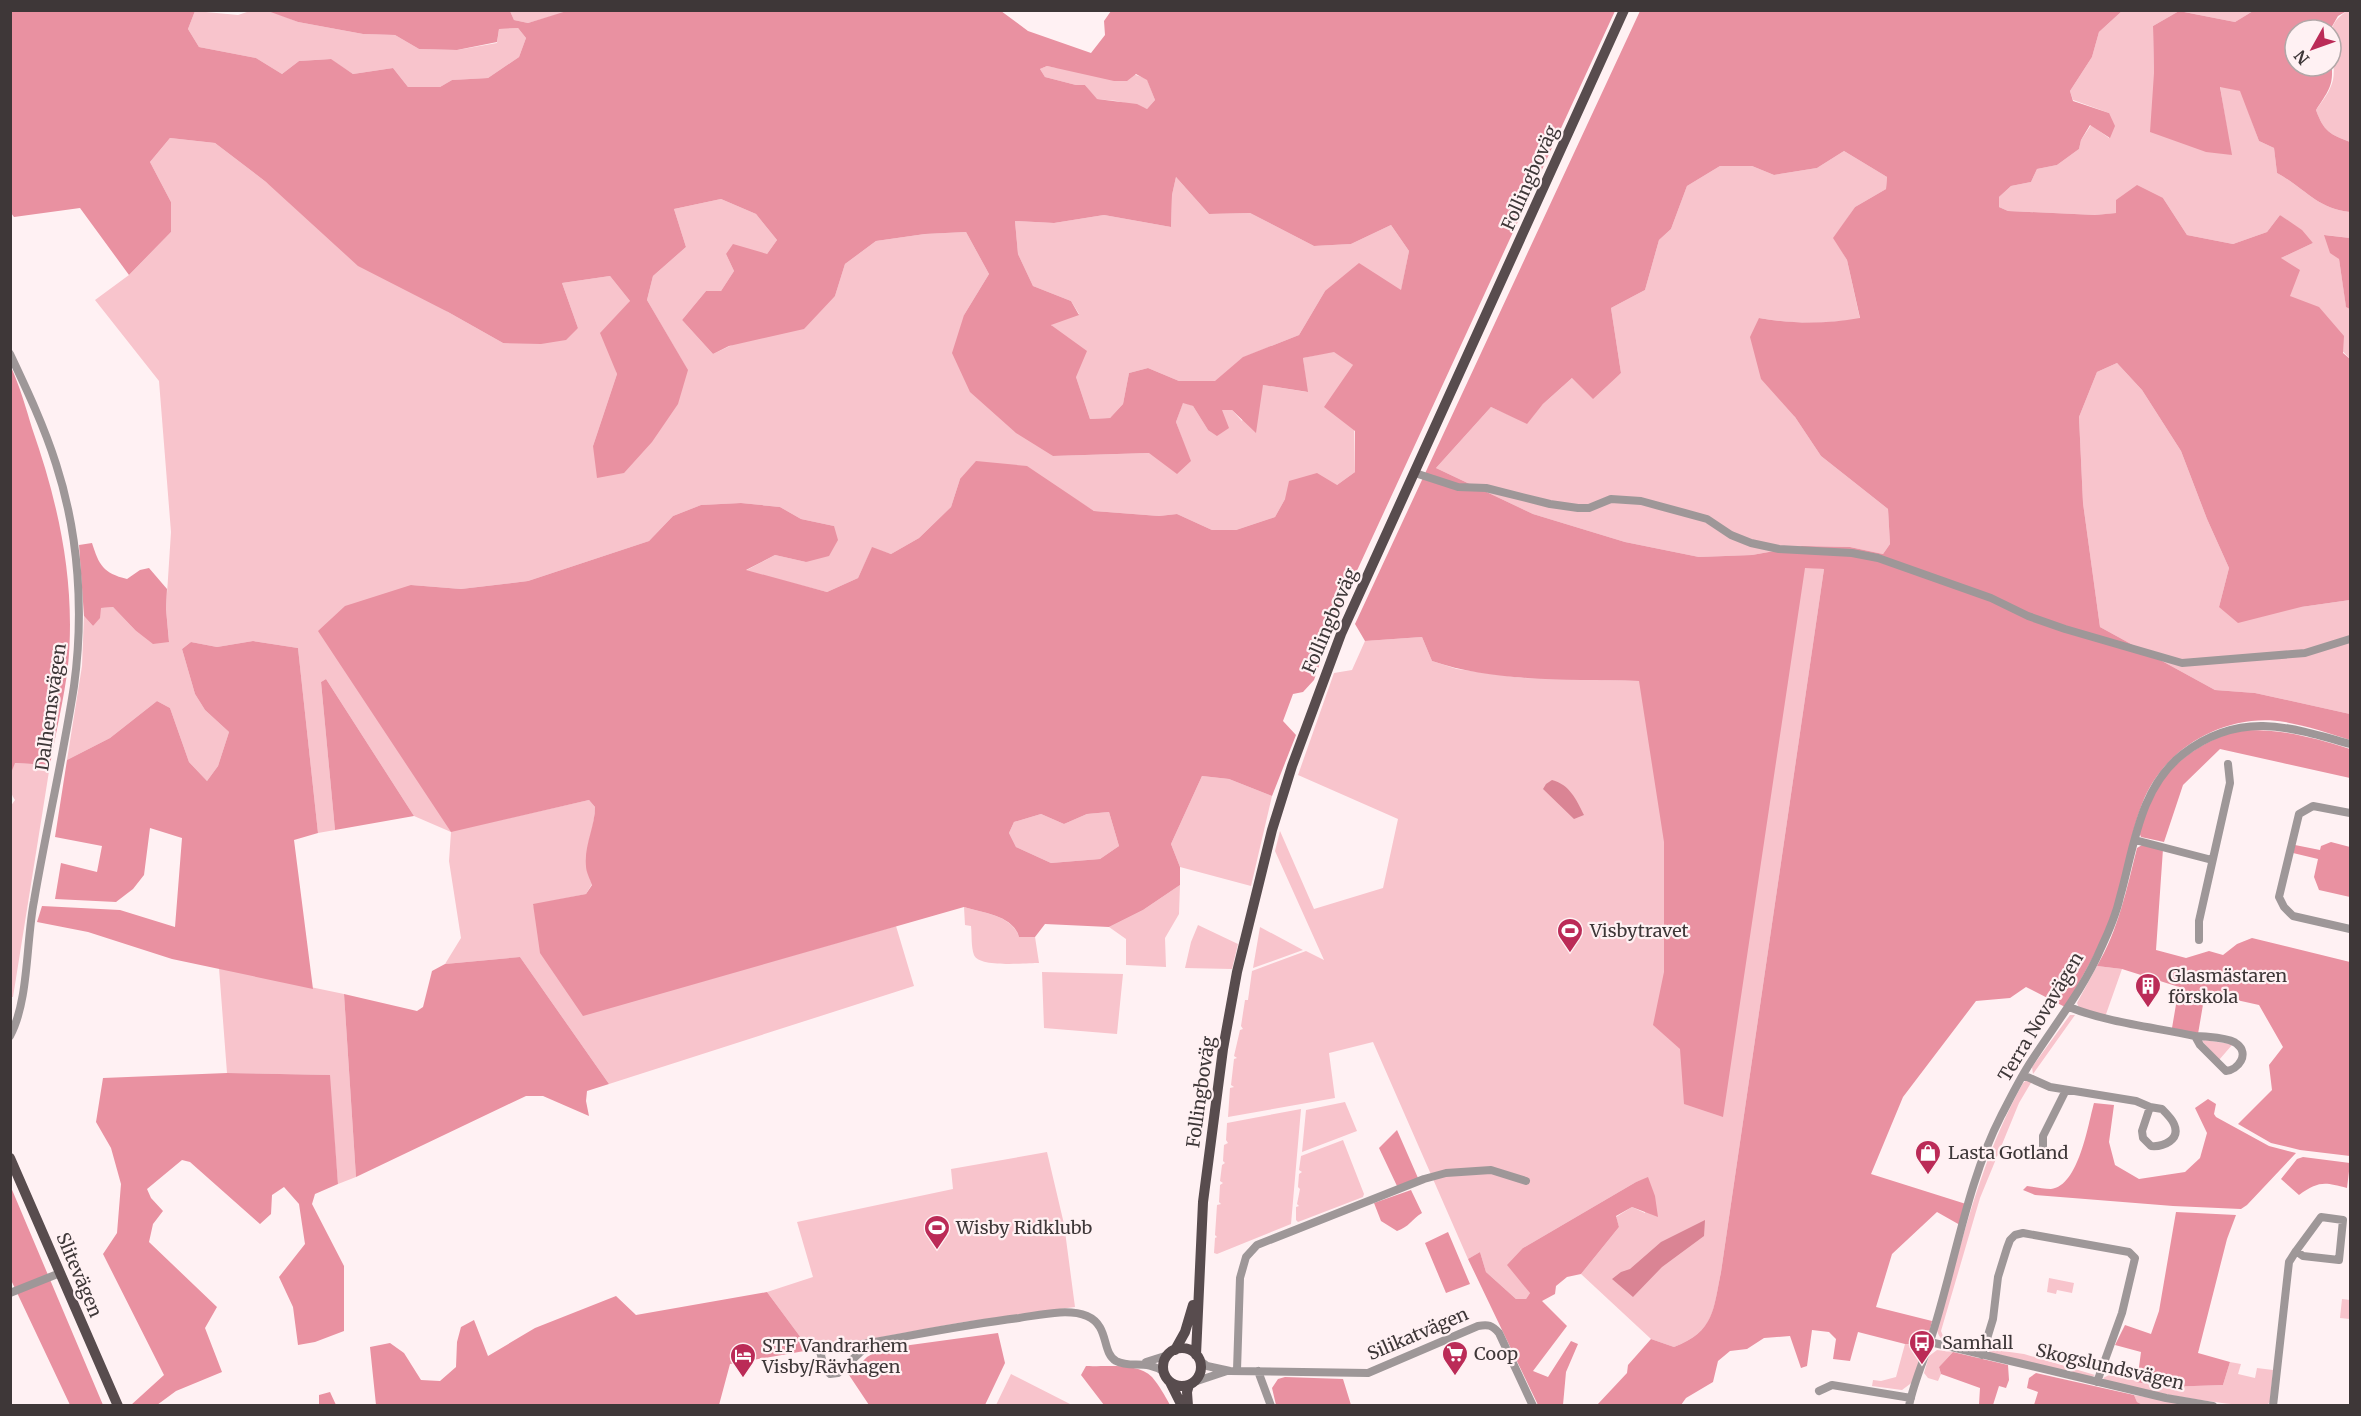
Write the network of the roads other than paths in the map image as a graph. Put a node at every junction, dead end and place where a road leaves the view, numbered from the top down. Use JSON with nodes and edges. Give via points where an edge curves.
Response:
{"nodes":[{"id":1,"x":1624,"y":10,"type":"edge"},
{"id":2,"x":10,"y":354,"type":"edge"},
{"id":3,"x":1415,"y":473,"type":"junction"},
{"id":4,"x":2350,"y":639,"type":"edge"},
{"id":5,"x":2350,"y":744,"type":"edge"},
{"id":6,"x":2228,"y":764,"type":"dead end"},
{"id":7,"x":2350,"y":813,"type":"edge"},
{"id":8,"x":2135,"y":840,"type":"junction"},
{"id":9,"x":2212,"y":860,"type":"junction"},
{"id":10,"x":2350,"y":929,"type":"edge"},
{"id":11,"x":2199,"y":940,"type":"dead end"},
{"id":12,"x":2069,"y":1008,"type":"junction"},
{"id":13,"x":10,"y":1036,"type":"edge"},
{"id":14,"x":2195,"y":1036,"type":"junction"},
{"id":15,"x":2023,"y":1075,"type":"junction"},
{"id":16,"x":2066,"y":1090,"type":"junction"},
{"id":17,"x":2150,"y":1107,"type":"junction"},
{"id":18,"x":2043,"y":1152,"type":"dead end"},
{"id":19,"x":10,"y":1158,"type":"edge"},
{"id":20,"x":1526,"y":1181,"type":"dead end"},
{"id":21,"x":2296,"y":1251,"type":"junction"},
{"id":22,"x":60,"y":1273,"type":"junction"},
{"id":23,"x":1198,"y":1284,"type":"junction"},
{"id":24,"x":10,"y":1293,"type":"edge"},
{"id":25,"x":1930,"y":1342,"type":"junction"},
{"id":26,"x":870,"y":1343,"type":"junction"},
{"id":27,"x":1172,"y":1353,"type":"junction"},
{"id":28,"x":1982,"y":1355,"type":"junction"},
{"id":29,"x":1198,"y":1358,"type":"junction"},
{"id":30,"x":1143,"y":1363,"type":"junction"},
{"id":31,"x":1234,"y":1370,"type":"junction"},
{"id":32,"x":1258,"y":1371,"type":"junction"},
{"id":33,"x":1167,"y":1376,"type":"junction"},
{"id":34,"x":2097,"y":1382,"type":"junction"},
{"id":35,"x":1192,"y":1383,"type":"junction"},
{"id":36,"x":1819,"y":1391,"type":"dead end"},
{"id":37,"x":1910,"y":1402,"type":"edge"},
{"id":38,"x":118,"y":1406,"type":"edge"},
{"id":39,"x":1182,"y":1406,"type":"edge"},
{"id":40,"x":1188,"y":1406,"type":"edge"},
{"id":41,"x":1271,"y":1406,"type":"edge"},
{"id":42,"x":1533,"y":1406,"type":"edge"},
{"id":43,"x":2213,"y":1406,"type":"edge"},
{"id":44,"x":2273,"y":1406,"type":"edge"}],
"edges":[{"from":1,"to":3,"type":"main road","name":"Follingboväg"},
{"from":2,"to":13,"type":"street","name":"Dalhemsvägen","via":[[56,464],[79,591],[74,686],[33,902],[18,1019]]},
{"from":3,"to":4,"type":"street","via":[[1458,487],[1486,488],[1578,508],[1611,499],[1641,501],[1707,519],[1751,543],[1878,558],[1991,597],[2065,629],[2182,663],[2305,653]]},
{"from":3,"to":23,"type":"main road","name":"Follingboväg","via":[[1341,634],[1272,830],[1222,1049],[1203,1202]]},
{"from":5,"to":8,"type":"street","name":"Terra Novavägen","via":[[2280,726],[2238,727],[2208,738],[2181,755],[2160,778]]},
{"from":6,"to":9,"type":"street","via":[[2230,783]]},
{"from":7,"to":10,"type":"street","via":[[2313,806],[2299,814],[2279,897],[2293,916]]},
{"from":8,"to":9,"type":"street"},
{"from":8,"to":12,"type":"street","name":"Terra Novavägen","via":[[2114,917]]},
{"from":9,"to":11,"type":"street","via":[[2199,921]]},
{"from":12,"to":14,"type":"street","via":[[2136,1026]]},
{"from":12,"to":15,"type":"street","name":"Terra Novavägen"},
{"from":14,"to":14,"type":"street","via":[[2238,1044],[2241,1061],[2226,1071]]},
{"from":15,"to":16,"type":"street"},
{"from":15,"to":25,"type":"street","name":"Terra Novavägen","via":[[2000,1118],[1976,1180]]},
{"from":16,"to":17,"type":"street","via":[[2136,1101]]},
{"from":16,"to":18,"type":"street","via":[[2043,1136]]},
{"from":17,"to":17,"type":"street","via":[[2162,1109],[2174,1123],[2175,1135],[2164,1145],[2151,1146],[2143,1138]]},
{"from":19,"to":22,"type":"main road","name":"Slitevägen"},
{"from":20,"to":31,"type":"street","via":[[1491,1170],[1446,1173],[1257,1245],[1246,1257],[1240,1278]]},
{"from":21,"to":21,"type":"street","via":[[2303,1256],[2339,1260],[2343,1220],[2321,1217]]},
{"from":21,"to":44,"type":"street","via":[[2289,1262]]},
{"from":22,"to":24,"type":"street"},
{"from":22,"to":38,"type":"main road","name":"Slitevägen"},
{"from":23,"to":27,"type":"main road","name":"Follingboväg","via":[[1185,1332]]},
{"from":23,"to":29,"type":"main road","name":"Follingboväg"},
{"from":25,"to":28,"type":"street","name":"Skogslundsvägen"},
{"from":25,"to":37,"type":"street","name":"Terra Novavägen"},
{"from":26,"to":26,"type":"street","via":[[838,1372],[830,1374],[824,1368],[820,1351]]},
{"from":26,"to":30,"type":"street","via":[[994,1321],[1078,1313],[1099,1325],[1116,1360],[1124,1364]]},
{"from":27,"to":29,"type":"main road","via":[[1188,1350]]},
{"from":27,"to":30,"type":"street"},
{"from":27,"to":33,"type":"main road","via":[[1164,1364]]},
{"from":28,"to":34,"type":"street","name":"Skogslundsvägen"},
{"from":28,"to":34,"type":"street","via":[[1993,1318],[1998,1276],[2015,1235],[2022,1233],[2129,1252],[2135,1258],[2134,1269]]},
{"from":29,"to":31,"type":"street","via":[[1207,1366]]},
{"from":29,"to":35,"type":"main road","via":[[1200,1371]]},
{"from":30,"to":33,"type":"street","via":[[1153,1365]]},
{"from":31,"to":32,"type":"street","name":"Silikatvägen"},
{"from":31,"to":35,"type":"street"},
{"from":32,"to":41,"type":"street"},
{"from":32,"to":42,"type":"street","name":"Silikatvägen","via":[[1368,1373],[1486,1324],[1499,1333]]},
{"from":33,"to":35,"type":"main road","via":[[1178,1386]]},
{"from":33,"to":39,"type":"main road"},
{"from":34,"to":43,"type":"street","name":"Skogslundsvägen"},
{"from":35,"to":40,"type":"main road","via":[[1187,1392]]},
{"from":36,"to":37,"type":"street","via":[[1832,1385]]}]}
